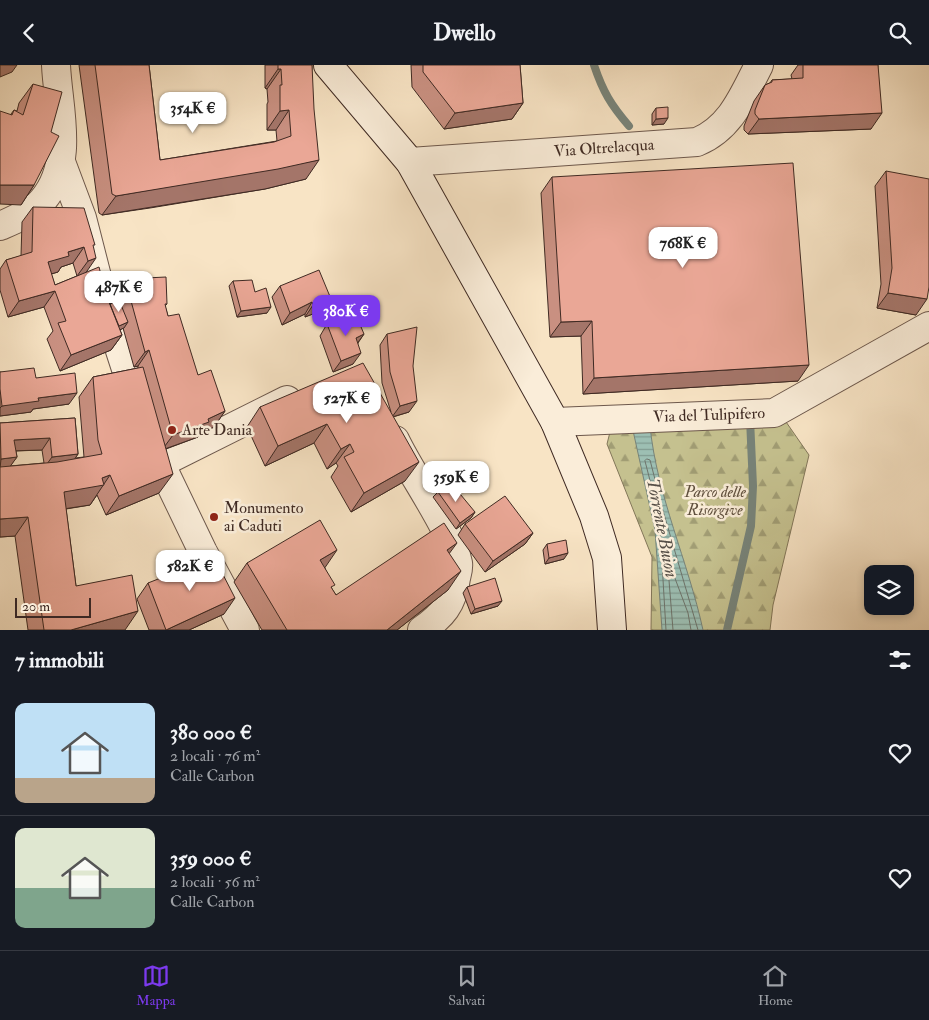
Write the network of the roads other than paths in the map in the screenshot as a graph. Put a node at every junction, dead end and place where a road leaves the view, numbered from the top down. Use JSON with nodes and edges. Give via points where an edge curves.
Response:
{"nodes":[{"id":1,"x":56,"y":65,"type":"edge"},
{"id":2,"x":328,"y":65,"type":"edge"},
{"id":3,"x":759,"y":65,"type":"edge"},
{"id":4,"x":61,"y":162,"type":"junction"},
{"id":5,"x":410,"y":162,"type":"junction"},
{"id":6,"x":0,"y":226,"type":"edge"},
{"id":7,"x":929,"y":326,"type":"edge"},
{"id":8,"x":307,"y":391,"type":"edge"},
{"id":9,"x":383,"y":415,"type":"edge"},
{"id":10,"x":556,"y":423,"type":"junction"},
{"id":11,"x":159,"y":464,"type":"junction"},
{"id":12,"x":245,"y":630,"type":"edge"},
{"id":13,"x":422,"y":630,"type":"edge"},
{"id":14,"x":612,"y":630,"type":"edge"}],
"edges":[{"from":1,"to":4,"type":"street","via":[[62,127]]},
{"from":2,"to":5,"type":"street"},
{"from":3,"to":5,"type":"street","name":"Via Oltrelacqua","via":[[735,112],[713,135],[697,142]]},
{"from":4,"to":6,"type":"street","via":[[43,200],[33,209]]},
{"from":4,"to":11,"type":"street","via":[[82,218],[110,321]]},
{"from":5,"to":10,"type":"street"},
{"from":7,"to":10,"type":"street","name":"Via del Tulipifero","via":[[774,413]]},
{"from":8,"to":11,"type":"street"},
{"from":9,"to":13,"type":"street","via":[[448,537],[458,564],[454,593],[447,609]]},
{"from":10,"to":14,"type":"street","via":[[594,516],[607,559]]},
{"from":11,"to":12,"type":"street"}]}
